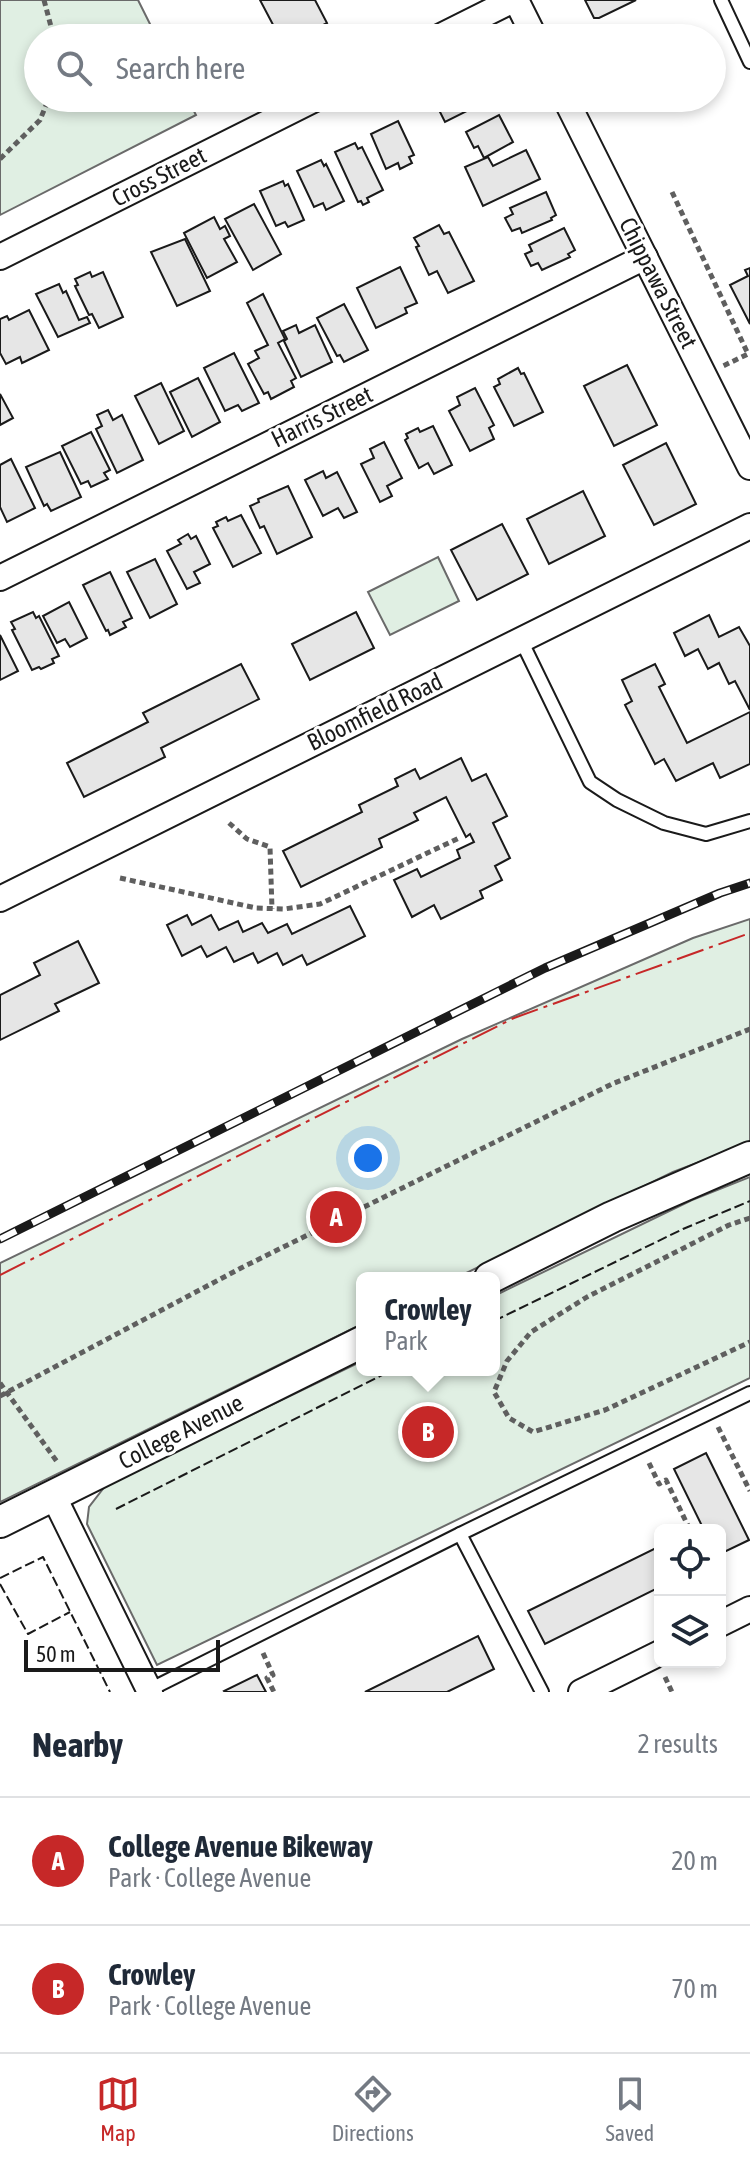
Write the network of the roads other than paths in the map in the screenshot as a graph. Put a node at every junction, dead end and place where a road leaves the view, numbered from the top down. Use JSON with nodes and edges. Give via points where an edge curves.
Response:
{"nodes":[{"id":1,"x":514,"y":0,"type":"edge"},
{"id":2,"x":721,"y":0,"type":"edge"},
{"id":3,"x":465,"y":24,"type":"edge"},
{"id":4,"x":527,"y":24,"type":"edge"},
{"id":5,"x":750,"y":62,"type":"edge"},
{"id":6,"x":289,"y":112,"type":"edge"},
{"id":7,"x":572,"y":112,"type":"edge"},
{"id":8,"x":0,"y":257,"type":"edge"},
{"id":9,"x":645,"y":257,"type":"junction"},
{"id":10,"x":750,"y":467,"type":"edge"},
{"id":11,"x":750,"y":526,"type":"edge"},
{"id":12,"x":0,"y":578,"type":"edge"},
{"id":13,"x":521,"y":640,"type":"junction"},
{"id":14,"x":750,"y":821,"type":"edge"},
{"id":15,"x":0,"y":899,"type":"edge"},
{"id":16,"x":750,"y":1157,"type":"edge"},
{"id":17,"x":500,"y":1273,"type":"edge"},
{"id":18,"x":356,"y":1345,"type":"edge"},
{"id":19,"x":750,"y":1393,"type":"edge"},
{"id":20,"x":58,"y":1482,"type":"junction"},
{"id":21,"x":0,"y":1522,"type":"edge"},
{"id":22,"x":460,"y":1534,"type":"junction"},
{"id":23,"x":750,"y":1609,"type":"edge"},
{"id":24,"x":726,"y":1621,"type":"edge"},
{"id":25,"x":654,"y":1668,"type":"edge"},
{"id":26,"x":150,"y":1691,"type":"edge"},
{"id":27,"x":542,"y":1692,"type":"edge"},
{"id":28,"x":581,"y":1692,"type":"edge"}],
"edges":[{"from":1,"to":3,"type":"street"},
{"from":1,"to":4,"type":"street"},
{"from":2,"to":5,"type":"lane"},
{"from":6,"to":8,"type":"street","name":"Cross Street"},
{"from":7,"to":9,"type":"street","name":"Chippawa Street"},
{"from":9,"to":10,"type":"street","name":"Chippawa Street"},
{"from":9,"to":12,"type":"street","name":"Harris Street"},
{"from":11,"to":13,"type":"street","name":"Bloomfield Road"},
{"from":13,"to":14,"type":"lane","via":[[590,782],[664,823],[706,834]]},
{"from":13,"to":15,"type":"street","name":"Bloomfield Road"},
{"from":16,"to":17,"type":"street"},
{"from":18,"to":20,"type":"street","name":"College Avenue"},
{"from":19,"to":22,"type":"lane"},
{"from":20,"to":21,"type":"street","name":"College Avenue"},
{"from":20,"to":26,"type":"street"},
{"from":22,"to":26,"type":"lane"},
{"from":22,"to":27,"type":"lane"},
{"from":23,"to":24,"type":"street"},
{"from":25,"to":28,"type":"street"}]}
